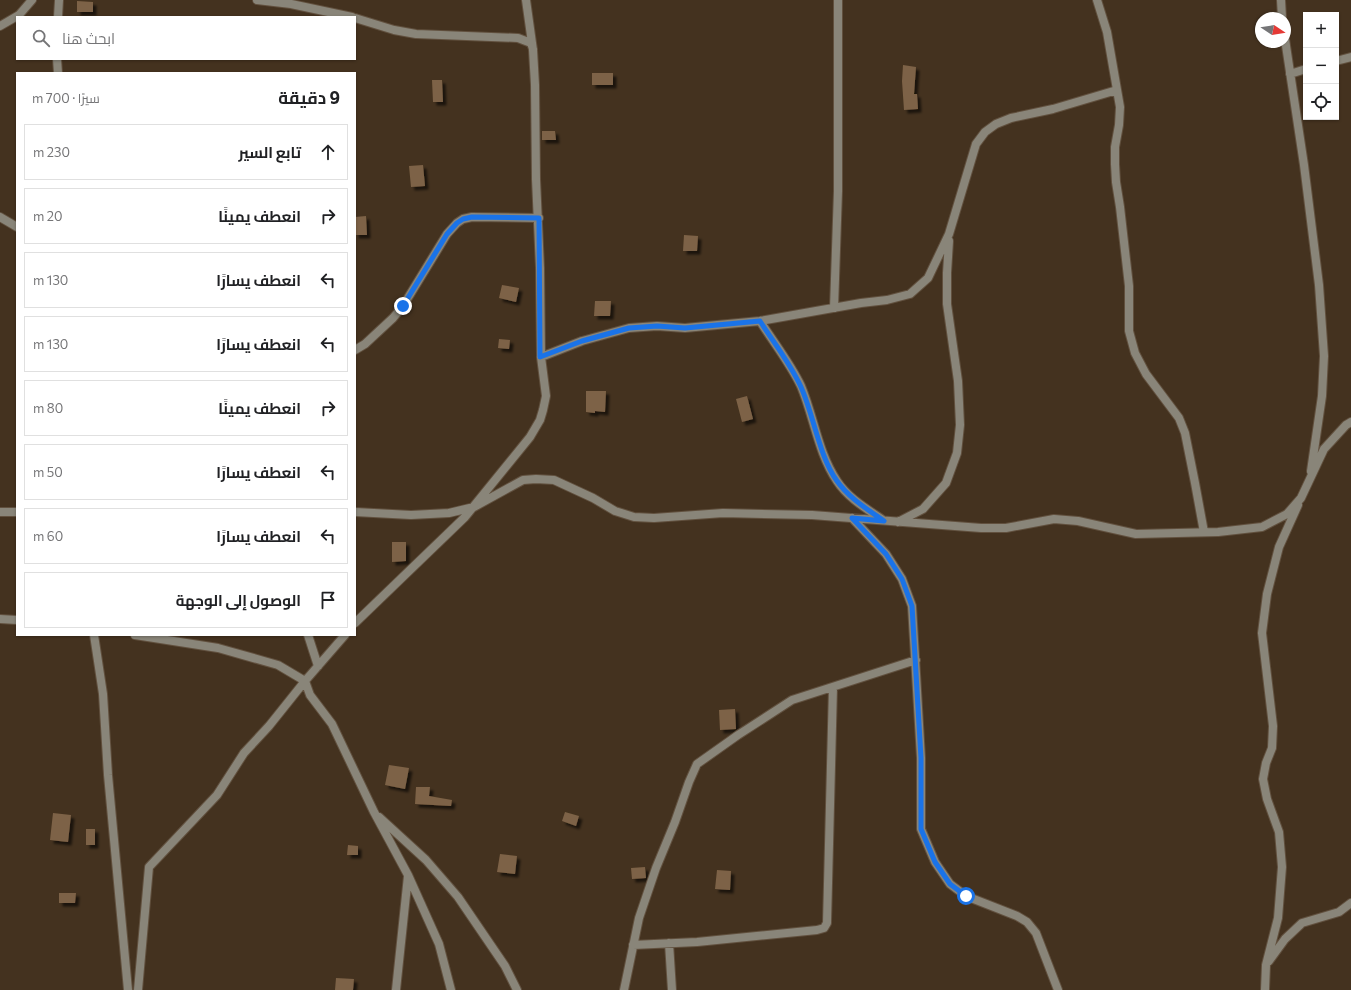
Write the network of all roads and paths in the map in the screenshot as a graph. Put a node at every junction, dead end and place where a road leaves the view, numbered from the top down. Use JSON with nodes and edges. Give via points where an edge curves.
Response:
{"nodes":[{"id":1,"x":32,"y":0,"type":"edge"},
{"id":2,"x":59,"y":0,"type":"edge"},
{"id":3,"x":257,"y":0,"type":"edge"},
{"id":4,"x":526,"y":0,"type":"edge"},
{"id":5,"x":838,"y":0,"type":"edge"},
{"id":6,"x":1097,"y":0,"type":"edge"},
{"id":7,"x":1281,"y":0,"type":"edge"},
{"id":8,"x":1282,"y":12,"type":"edge"},
{"id":9,"x":17,"y":16,"type":"edge"},
{"id":10,"x":58,"y":16,"type":"edge"},
{"id":11,"x":347,"y":16,"type":"edge"},
{"id":12,"x":16,"y":17,"type":"edge"},
{"id":13,"x":356,"y":18,"type":"edge"},
{"id":14,"x":0,"y":26,"type":"edge"},
{"id":15,"x":1286,"y":48,"type":"edge"},
{"id":16,"x":533,"y":50,"type":"junction"},
{"id":17,"x":1351,"y":57,"type":"edge"},
{"id":18,"x":57,"y":60,"type":"edge"},
{"id":19,"x":1339,"y":60,"type":"edge"},
{"id":20,"x":1303,"y":70,"type":"edge"},
{"id":21,"x":58,"y":72,"type":"edge"},
{"id":22,"x":1290,"y":74,"type":"junction"},
{"id":23,"x":1117,"y":90,"type":"junction"},
{"id":24,"x":0,"y":217,"type":"edge"},
{"id":25,"x":539,"y":218,"type":"junction"},
{"id":26,"x":16,"y":227,"type":"edge"},
{"id":27,"x":949,"y":234,"type":"junction"},
{"id":28,"x":834,"y":308,"type":"junction"},
{"id":29,"x":760,"y":321,"type":"junction"},
{"id":30,"x":356,"y":349,"type":"edge"},
{"id":31,"x":540,"y":357,"type":"junction"},
{"id":32,"x":1351,"y":422,"type":"edge"},
{"id":33,"x":1310,"y":478,"type":"junction"},
{"id":34,"x":1301,"y":498,"type":"junction"},
{"id":35,"x":474,"y":506,"type":"junction"},
{"id":36,"x":0,"y":512,"type":"edge"},
{"id":37,"x":16,"y":512,"type":"edge"},
{"id":38,"x":356,"y":512,"type":"edge"},
{"id":39,"x":852,"y":518,"type":"junction"},
{"id":40,"x":884,"y":521,"type":"junction"},
{"id":41,"x":897,"y":522,"type":"junction"},
{"id":42,"x":1204,"y":532,"type":"junction"},
{"id":43,"x":0,"y":619,"type":"edge"},
{"id":44,"x":16,"y":620,"type":"edge"},
{"id":45,"x":356,"y":622,"type":"edge"},
{"id":46,"x":94,"y":636,"type":"edge"},
{"id":47,"x":141,"y":636,"type":"edge"},
{"id":48,"x":308,"y":636,"type":"edge"},
{"id":49,"x":344,"y":636,"type":"edge"},
{"id":50,"x":916,"y":660,"type":"junction"},
{"id":51,"x":318,"y":666,"type":"junction"},
{"id":52,"x":305,"y":681,"type":"junction"},
{"id":53,"x":833,"y":687,"type":"junction"},
{"id":54,"x":374,"y":812,"type":"junction"},
{"id":55,"x":408,"y":875,"type":"junction"},
{"id":56,"x":1351,"y":904,"type":"edge"},
{"id":57,"x":669,"y":943,"type":"junction"},
{"id":58,"x":633,"y":945,"type":"junction"},
{"id":59,"x":1266,"y":965,"type":"junction"},
{"id":60,"x":128,"y":990,"type":"edge"},
{"id":61,"x":138,"y":990,"type":"edge"},
{"id":62,"x":396,"y":990,"type":"edge"},
{"id":63,"x":451,"y":990,"type":"edge"},
{"id":64,"x":517,"y":990,"type":"edge"},
{"id":65,"x":624,"y":990,"type":"edge"},
{"id":66,"x":672,"y":990,"type":"edge"},
{"id":67,"x":1058,"y":990,"type":"edge"},
{"id":68,"x":1261,"y":990,"type":"edge"},
{"id":69,"x":1265,"y":990,"type":"edge"}],
"edges":[{"from":1,"to":9,"type":"street"},
{"from":2,"to":10,"type":"street"},
{"from":3,"to":11,"type":"street"},
{"from":4,"to":16,"type":"street"},
{"from":5,"to":28,"type":"street","via":[[838,191]]},
{"from":6,"to":23,"type":"street","via":[[1107,32]]},
{"from":7,"to":8,"type":"street"},
{"from":12,"to":14,"type":"street"},
{"from":13,"to":16,"type":"street","via":[[416,34],[518,38],[531,43]]},
{"from":15,"to":22,"type":"street"},
{"from":16,"to":25,"type":"street"},
{"from":17,"to":19,"type":"street"},
{"from":18,"to":21,"type":"street"},
{"from":20,"to":22,"type":"street"},
{"from":22,"to":33,"type":"street","via":[[1319,285],[1324,356],[1322,396]]},
{"from":23,"to":27,"type":"street","via":[[1053,109],[1011,118],[985,132],[976,144]]},
{"from":23,"to":42,"type":"street","via":[[1120,107],[1115,147],[1116,182],[1129,286],[1129,331],[1134,353],[1181,423]]},
{"from":24,"to":26,"type":"street"},
{"from":25,"to":30,"type":"street","via":[[472,217],[457,223],[447,234],[403,306],[365,344]]},
{"from":25,"to":31,"type":"street"},
{"from":27,"to":28,"type":"street","via":[[928,278],[910,294]]},
{"from":27,"to":41,"type":"street","via":[[947,304],[958,381],[960,425],[957,453],[946,483],[923,509]]},
{"from":28,"to":29,"type":"street"},
{"from":29,"to":31,"type":"street","via":[[685,328],[629,328],[582,341]]},
{"from":29,"to":40,"type":"street","via":[[792,369],[809,405],[826,460],[837,481],[852,498]]},
{"from":31,"to":35,"type":"street","via":[[546,396],[540,420]]},
{"from":32,"to":33,"type":"street","via":[[1324,449]]},
{"from":33,"to":34,"type":"street"},
{"from":34,"to":42,"type":"street","via":[[1287,514],[1262,527]]},
{"from":34,"to":59,"type":"street","via":[[1280,547],[1267,594],[1262,633],[1273,726],[1272,748],[1263,779],[1279,832],[1282,868],[1278,918]]},
{"from":35,"to":38,"type":"street","via":[[434,515]]},
{"from":35,"to":39,"type":"street","via":[[518,482],[536,479],[554,480],[615,511],[634,517],[723,513]]},
{"from":35,"to":45,"type":"street"},
{"from":36,"to":37,"type":"street"},
{"from":39,"to":40,"type":"street"},
{"from":39,"to":50,"type":"street","via":[[886,554],[902,579],[912,606]]},
{"from":40,"to":41,"type":"street"},
{"from":41,"to":42,"type":"street","via":[[1006,528],[1054,519],[1078,521],[1136,534]]},
{"from":43,"to":44,"type":"street"},
{"from":46,"to":60,"type":"street","via":[[103,694]]},
{"from":47,"to":52,"type":"street","via":[[218,648],[278,665]]},
{"from":48,"to":51,"type":"street"},
{"from":49,"to":51,"type":"street"},
{"from":50,"to":53,"type":"street"},
{"from":50,"to":67,"type":"street","via":[[921,758],[921,829],[935,862],[950,884],[966,896],[1027,922],[1036,933]]},
{"from":51,"to":52,"type":"street"},
{"from":52,"to":54,"type":"street","via":[[310,695],[332,724]]},
{"from":52,"to":61,"type":"street","via":[[244,753],[217,795],[148,867]]},
{"from":53,"to":57,"type":"street","via":[[827,924],[817,930]]},
{"from":53,"to":58,"type":"street","via":[[792,700],[697,764],[656,868]]},
{"from":54,"to":55,"type":"street"},
{"from":54,"to":64,"type":"street","via":[[426,860],[458,897],[505,966]]},
{"from":55,"to":62,"type":"street"},
{"from":55,"to":63,"type":"street","via":[[439,944]]},
{"from":56,"to":59,"type":"street","via":[[1340,912],[1302,923],[1285,939]]},
{"from":57,"to":58,"type":"street"},
{"from":57,"to":66,"type":"street"},
{"from":58,"to":65,"type":"street"},
{"from":59,"to":68,"type":"street"},
{"from":59,"to":69,"type":"street"}]}
